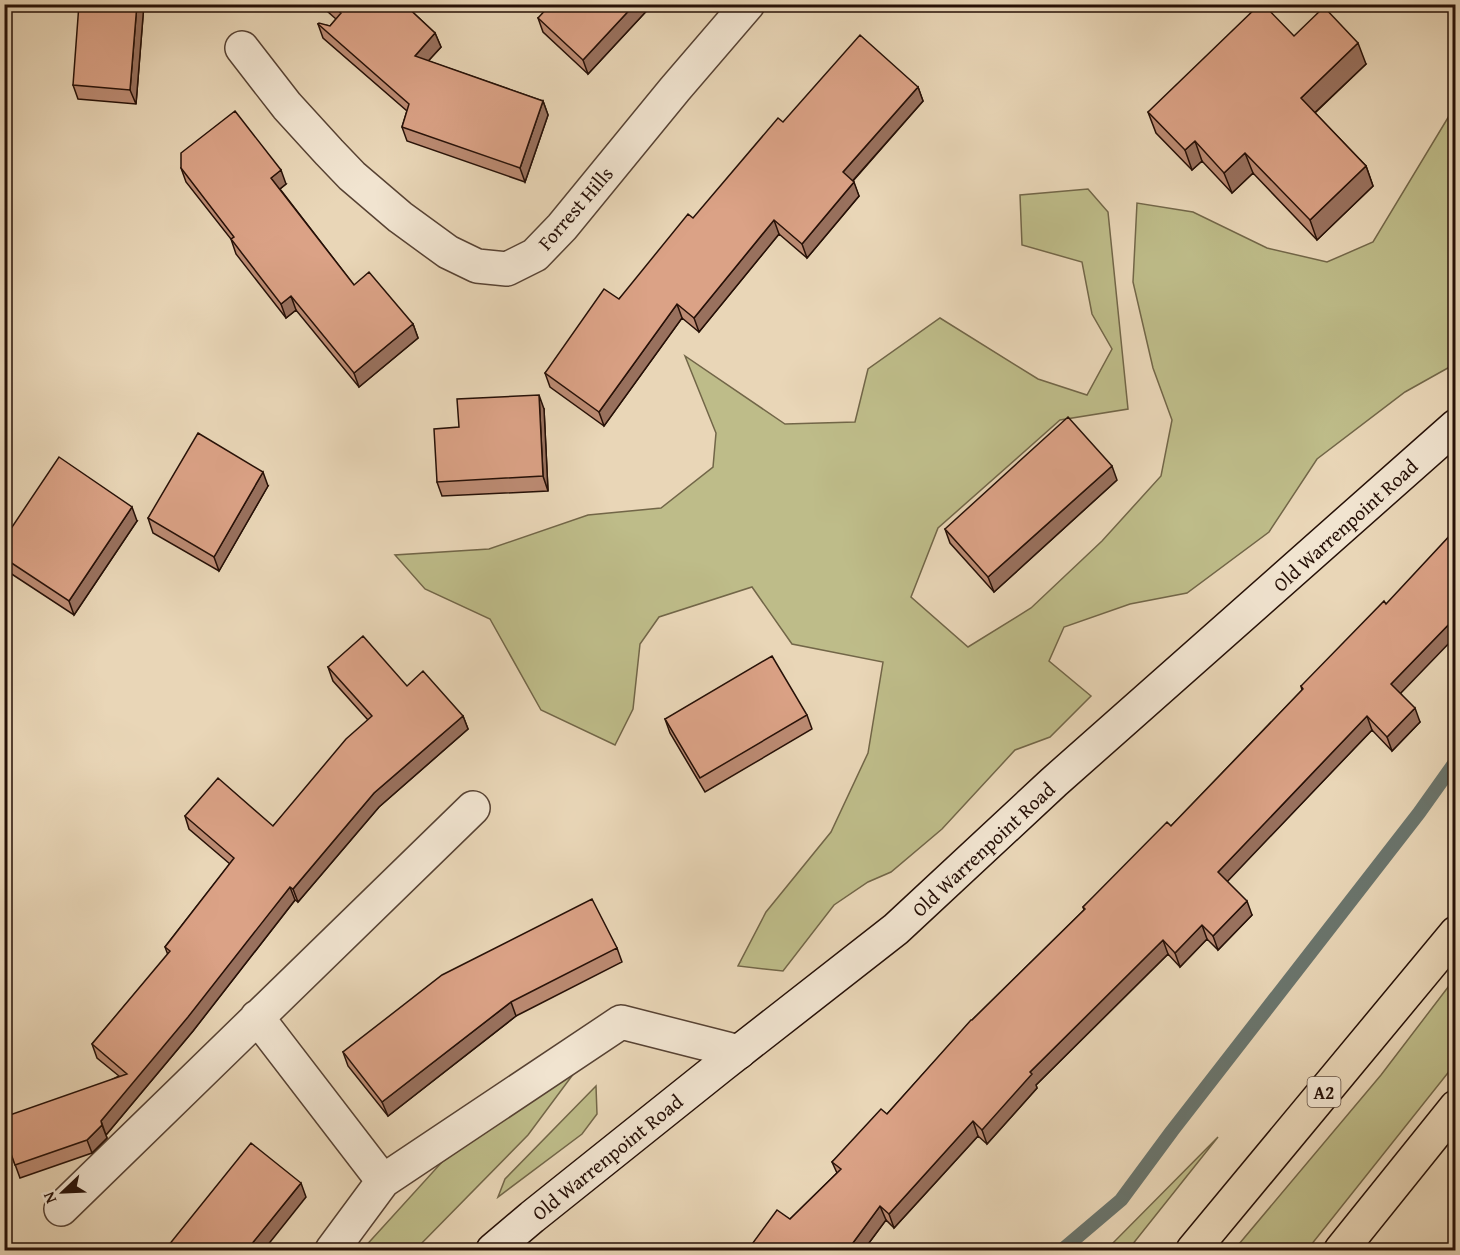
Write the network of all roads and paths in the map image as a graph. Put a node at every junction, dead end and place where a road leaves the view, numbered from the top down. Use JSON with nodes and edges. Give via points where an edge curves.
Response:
{"nodes":[{"id":1,"x":748,"y":4,"type":"edge"},
{"id":2,"x":242,"y":48,"type":"dead end"},
{"id":3,"x":1455,"y":426,"type":"edge"},
{"id":4,"x":473,"y":808,"type":"dead end"},
{"id":5,"x":1455,"y":933,"type":"edge"},
{"id":6,"x":257,"y":1017,"type":"junction"},
{"id":7,"x":739,"y":1052,"type":"junction"},
{"id":8,"x":1455,"y":1107,"type":"edge"},
{"id":9,"x":383,"y":1180,"type":"junction"},
{"id":10,"x":61,"y":1209,"type":"dead end"},
{"id":11,"x":332,"y":1251,"type":"edge"},
{"id":12,"x":493,"y":1251,"type":"edge"},
{"id":13,"x":1193,"y":1251,"type":"edge"},
{"id":14,"x":1341,"y":1251,"type":"edge"}],
"edges":[{"from":1,"to":2,"type":"street","name":"Forrest Hills","via":[[562,227],[535,255],[507,269],[477,266],[448,252],[400,217],[329,152]]},
{"from":3,"to":7,"type":"street","name":"Old Warrenpoint Road","via":[[1054,782],[896,929]]},
{"from":4,"to":6,"type":"street"},
{"from":5,"to":13,"type":"highway","number":"A2"},
{"from":6,"to":9,"type":"street"},
{"from":6,"to":10,"type":"street"},
{"from":7,"to":9,"type":"street","via":[[621,1023]]},
{"from":7,"to":12,"type":"street","name":"Old Warrenpoint Road"},
{"from":8,"to":14,"type":"highway"},
{"from":9,"to":11,"type":"street"}]}
